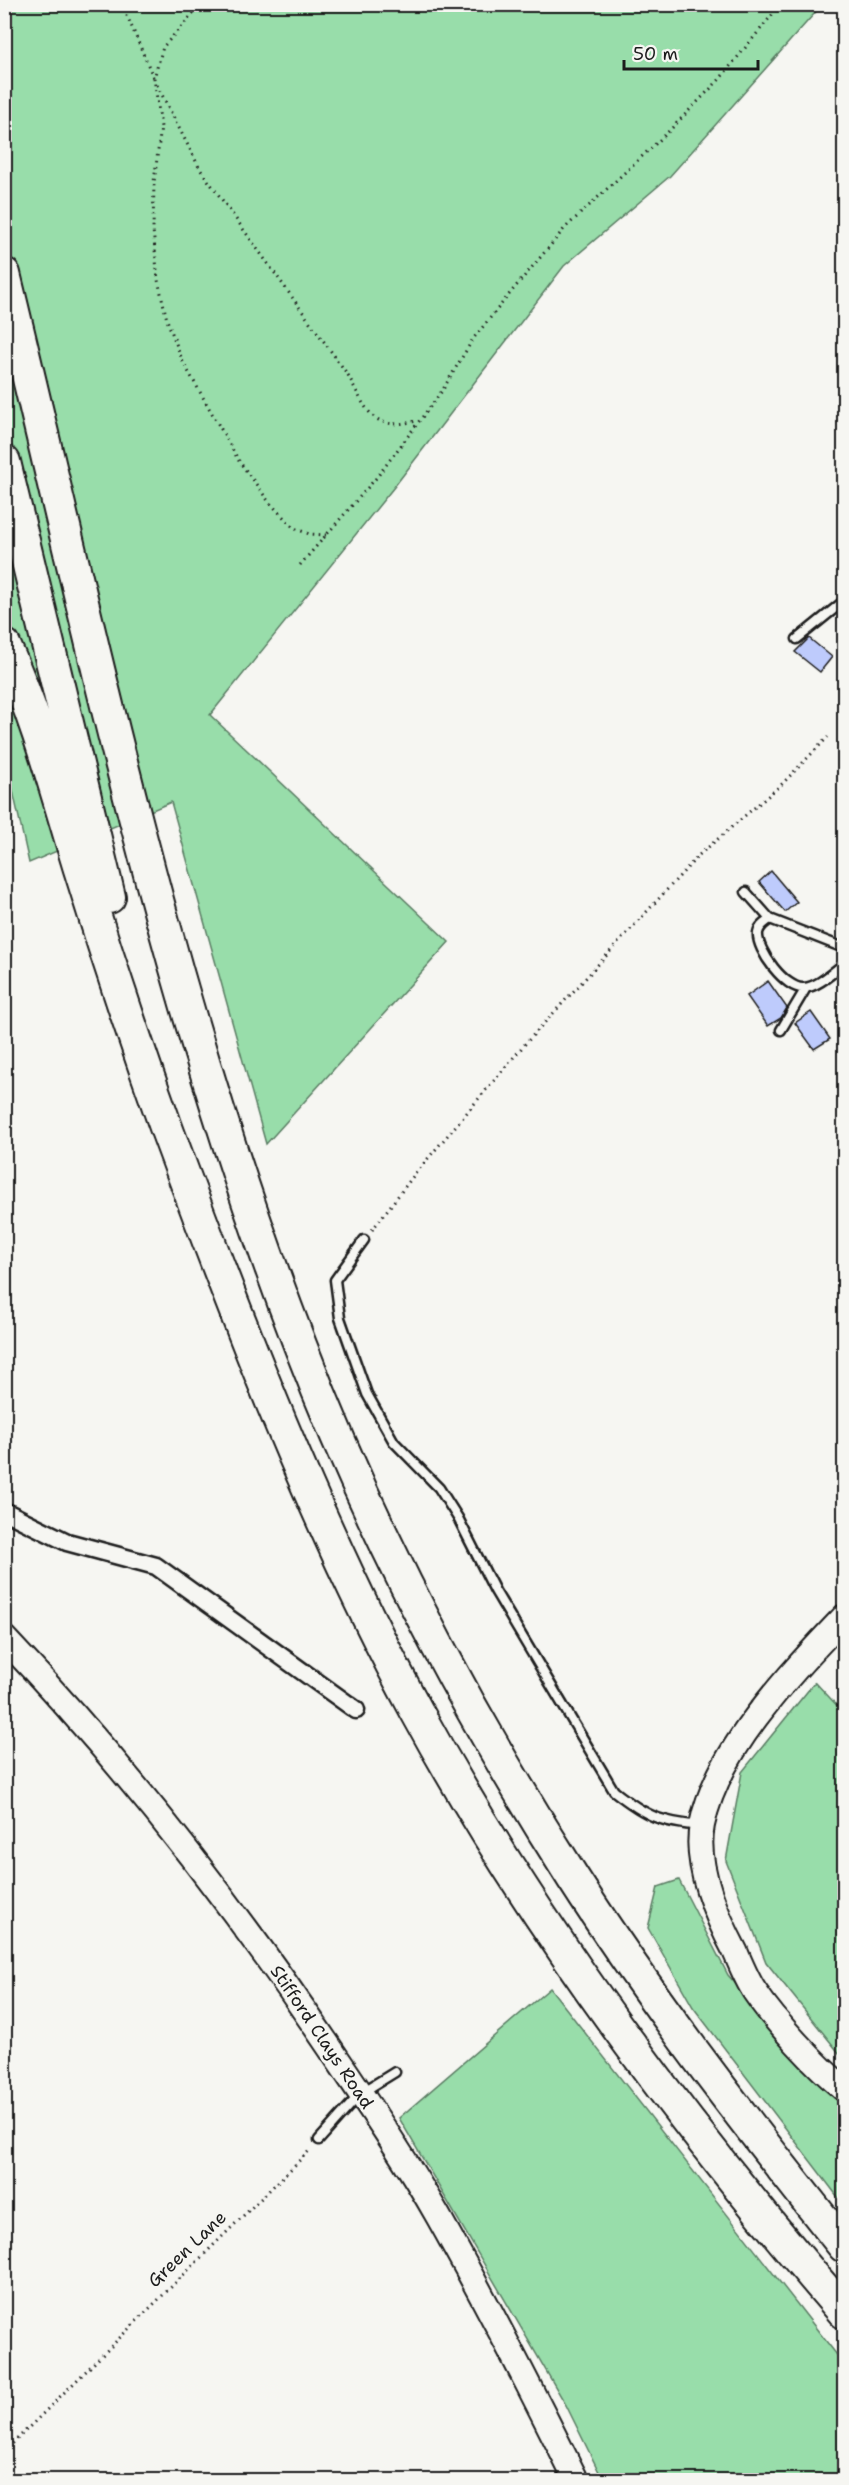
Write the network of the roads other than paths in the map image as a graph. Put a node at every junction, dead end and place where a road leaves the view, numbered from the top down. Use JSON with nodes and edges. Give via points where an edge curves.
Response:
{"nodes":[{"id":1,"x":4,"y":274,"type":"edge"},
{"id":2,"x":4,"y":462,"type":"edge"},
{"id":3,"x":844,"y":601,"type":"edge"},
{"id":4,"x":797,"y":639,"type":"dead end"},
{"id":5,"x":4,"y":645,"type":"edge"},
{"id":6,"x":746,"y":892,"type":"dead end"},
{"id":7,"x":770,"y":919,"type":"junction"},
{"id":8,"x":844,"y":948,"type":"edge"},
{"id":9,"x":844,"y":964,"type":"edge"},
{"id":10,"x":806,"y":988,"type":"junction"},
{"id":11,"x":781,"y":1030,"type":"dead end"},
{"id":12,"x":209,"y":1240,"type":"junction"},
{"id":13,"x":364,"y":1240,"type":"road end"},
{"id":14,"x":4,"y":1511,"type":"edge"},
{"id":15,"x":844,"y":1617,"type":"edge"},
{"id":16,"x":4,"y":1638,"type":"edge"},
{"id":17,"x":356,"y":1710,"type":"dead end"},
{"id":18,"x":702,"y":1826,"type":"junction"},
{"id":19,"x":394,"y":2072,"type":"dead end"},
{"id":20,"x":844,"y":2089,"type":"edge"},
{"id":21,"x":361,"y":2093,"type":"junction"},
{"id":22,"x":319,"y":2140,"type":"road end"},
{"id":23,"x":844,"y":2246,"type":"edge"},
{"id":24,"x":844,"y":2312,"type":"edge"},
{"id":25,"x":576,"y":2481,"type":"edge"}],
"edges":[{"from":1,"to":23,"type":"highway","via":[[108,703],[191,1023],[268,1257],[338,1435],[418,1606],[517,1787],[569,1872],[702,2064]]},
{"from":2,"to":12,"type":"highway","via":[[110,900]]},
{"from":3,"to":4,"type":"lane"},
{"from":5,"to":12,"type":"highway","via":[[38,733],[135,1042]]},
{"from":6,"to":7,"type":"lane"},
{"from":7,"to":8,"type":"lane"},
{"from":7,"to":10,"type":"lane","via":[[761,926],[761,946],[787,983]]},
{"from":9,"to":10,"type":"lane"},
{"from":10,"to":11,"type":"lane"},
{"from":12,"to":24,"type":"highway","via":[[257,1365],[333,1540],[407,1692],[466,1797],[517,1880],[667,2095]]},
{"from":13,"to":18,"type":"lane","via":[[335,1280],[340,1318],[367,1394],[394,1442],[439,1488],[458,1518],[495,1592],[614,1791],[643,1814],[672,1823]]},
{"from":14,"to":17,"type":"street","via":[[67,1542],[156,1566]]},
{"from":15,"to":18,"type":"street","via":[[756,1718],[729,1757]]},
{"from":16,"to":21,"type":"street","name":"Stifford Clays Road","via":[[148,1800],[210,1878]]},
{"from":18,"to":20,"type":"street","via":[[706,1882],[720,1923],[755,1992],[823,2072]]},
{"from":19,"to":21,"type":"lane"},
{"from":21,"to":22,"type":"lane"},
{"from":21,"to":25,"type":"street","name":"Stifford Clays Road","via":[[442,2223],[502,2332]]}]}
